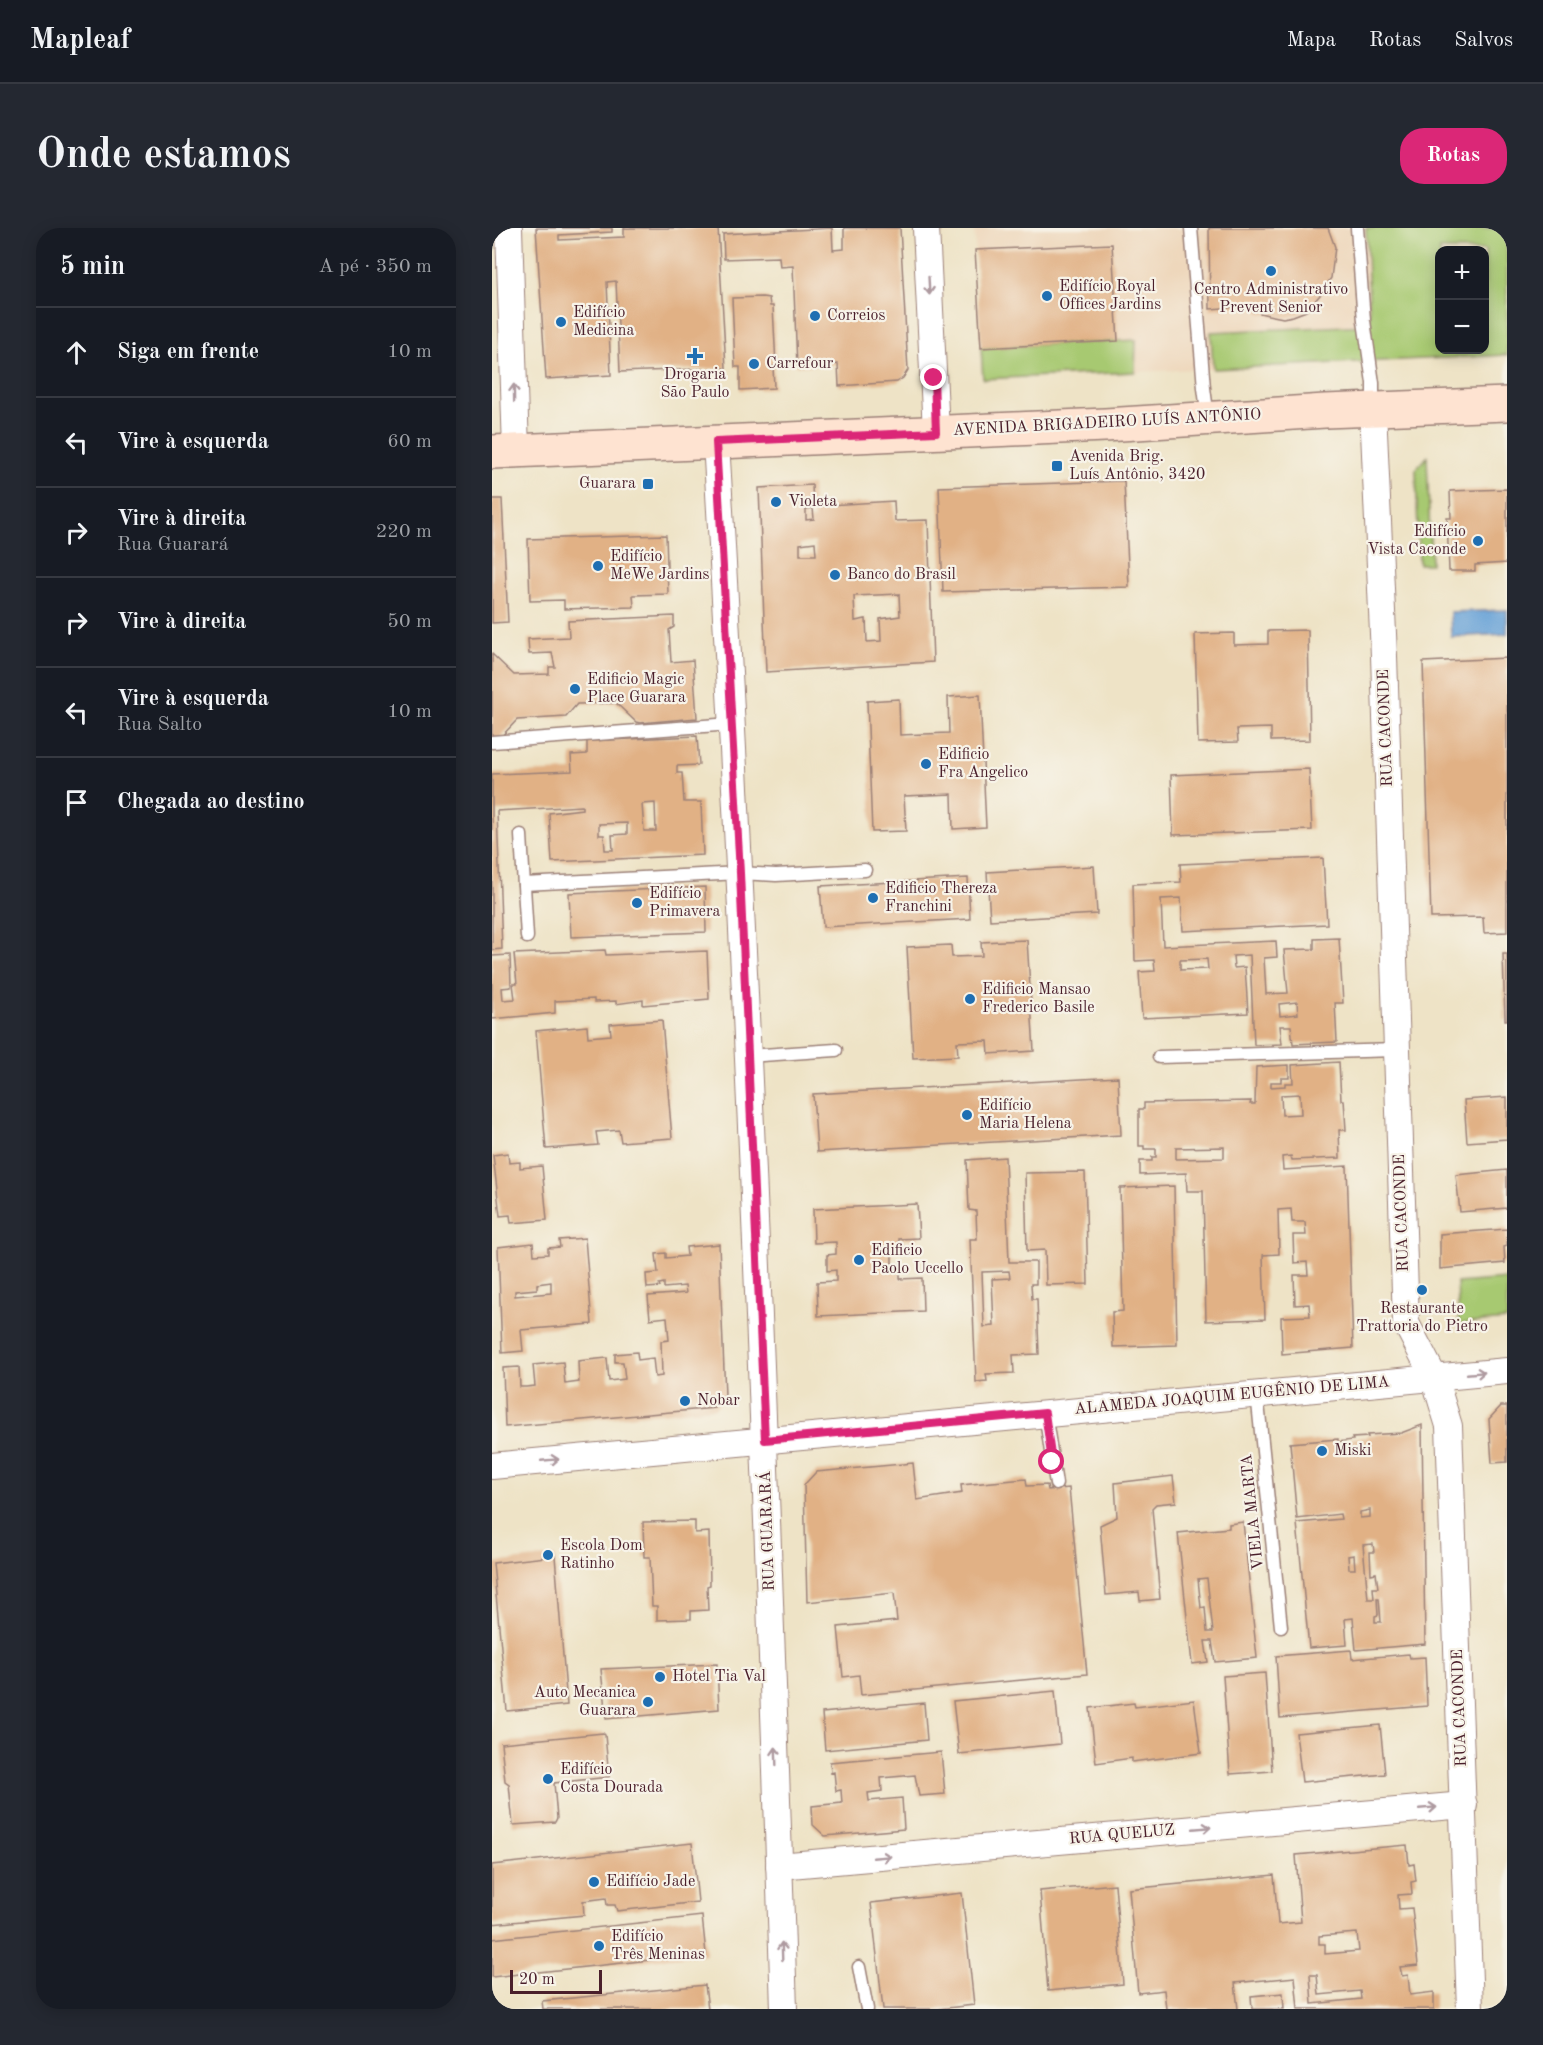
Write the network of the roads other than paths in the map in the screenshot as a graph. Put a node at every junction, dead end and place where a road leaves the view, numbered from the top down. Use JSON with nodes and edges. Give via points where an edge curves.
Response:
{"nodes":[{"id":1,"x":509,"y":228,"type":"edge"},
{"id":2,"x":926,"y":228,"type":"edge"},
{"id":3,"x":1191,"y":228,"type":"edge"},
{"id":4,"x":1357,"y":228,"type":"edge"},
{"id":5,"x":1507,"y":404,"type":"edge"},
{"id":6,"x":1373,"y":409,"type":"junction"},
{"id":7,"x":1208,"y":418,"type":"junction"},
{"id":8,"x":936,"y":432,"type":"junction"},
{"id":9,"x":716,"y":442,"type":"junction"},
{"id":10,"x":504,"y":452,"type":"edge"},
{"id":11,"x":731,"y":724,"type":"junction"},
{"id":12,"x":492,"y":742,"type":"edge"},
{"id":13,"x":521,"y":834,"type":"dead end"},
{"id":14,"x":865,"y":870,"type":"dead end"},
{"id":15,"x":740,"y":873,"type":"junction"},
{"id":16,"x":524,"y":884,"type":"junction"},
{"id":17,"x":527,"y":937,"type":"dead end"},
{"id":18,"x":836,"y":1050,"type":"dead end"},
{"id":19,"x":1396,"y":1050,"type":"junction"},
{"id":20,"x":748,"y":1056,"type":"junction"},
{"id":21,"x":1159,"y":1058,"type":"dead end"},
{"id":22,"x":1507,"y":1371,"type":"edge"},
{"id":23,"x":1434,"y":1377,"type":"junction"},
{"id":24,"x":1257,"y":1393,"type":"junction"},
{"id":25,"x":1045,"y":1413,"type":"junction"},
{"id":26,"x":765,"y":1440,"type":"junction"},
{"id":27,"x":492,"y":1466,"type":"edge"},
{"id":28,"x":1056,"y":1484,"type":"dead end"},
{"id":29,"x":1281,"y":1627,"type":"dead end"},
{"id":30,"x":1464,"y":1805,"type":"junction"},
{"id":31,"x":779,"y":1866,"type":"junction"},
{"id":32,"x":859,"y":1967,"type":"dead end"},
{"id":33,"x":784,"y":2009,"type":"edge"},
{"id":34,"x":867,"y":2009,"type":"edge"},
{"id":35,"x":1470,"y":2009,"type":"edge"}],
"edges":[{"from":10,"to":1,"type":"street","one_way":true},
{"from":2,"to":8,"type":"street","one_way":true},
{"from":3,"to":7,"type":"lane"},
{"from":4,"to":6,"type":"lane"},
{"from":5,"to":6,"type":"main road","name":"AVENIDA BRIGADEIRO LUÍS ANTÔNIO"},
{"from":6,"to":7,"type":"main road","name":"AVENIDA BRIGADEIRO LUÍS ANTÔNIO"},
{"from":6,"to":19,"type":"street","name":"RUA CACONDE"},
{"from":7,"to":8,"type":"main road","name":"AVENIDA BRIGADEIRO LUÍS ANTÔNIO"},
{"from":8,"to":9,"type":"main road","name":"AVENIDA BRIGADEIRO LUÍS ANTÔNIO"},
{"from":9,"to":10,"type":"main road","name":"AVENIDA BRIGADEIRO LUÍS ANTÔNIO"},
{"from":9,"to":11,"type":"street","name":"RUA GUARARÁ"},
{"from":11,"to":12,"type":"lane"},
{"from":11,"to":15,"type":"street","name":"RUA GUARARÁ"},
{"from":13,"to":16,"type":"lane"},
{"from":14,"to":15,"type":"lane"},
{"from":15,"to":16,"type":"lane"},
{"from":15,"to":20,"type":"street","name":"RUA GUARARÁ"},
{"from":16,"to":17,"type":"lane"},
{"from":18,"to":20,"type":"lane"},
{"from":19,"to":21,"type":"lane"},
{"from":19,"to":23,"type":"street","name":"RUA CACONDE","via":[[1406,1323]]},
{"from":20,"to":26,"type":"street","name":"RUA GUARARÁ"},
{"from":23,"to":22,"type":"street","name":"ALAMEDA JOAQUIM EUGÊNIO DE LIMA","one_way":true},
{"from":23,"to":24,"type":"street","name":"ALAMEDA JOAQUIM EUGÊNIO DE LIMA"},
{"from":23,"to":30,"type":"street","name":"RUA CACONDE","via":[[1449,1426]]},
{"from":24,"to":25,"type":"street","name":"ALAMEDA JOAQUIM EUGÊNIO DE LIMA"},
{"from":24,"to":29,"type":"lane","name":"VIELA MARTA"},
{"from":25,"to":26,"type":"street","name":"ALAMEDA JOAQUIM EUGÊNIO DE LIMA"},
{"from":25,"to":28,"type":"lane"},
{"from":27,"to":26,"type":"street","name":"ALAMEDA JOAQUIM EUGÊNIO DE LIMA","one_way":true},
{"from":31,"to":26,"type":"street","name":"RUA GUARARÁ","one_way":true},
{"from":31,"to":30,"type":"street","name":"RUA QUELUZ","one_way":true},
{"from":30,"to":35,"type":"street","name":"RUA CACONDE"},
{"from":33,"to":31,"type":"street","name":"RUA GUARARÁ","one_way":true},
{"from":32,"to":34,"type":"lane"}]}
